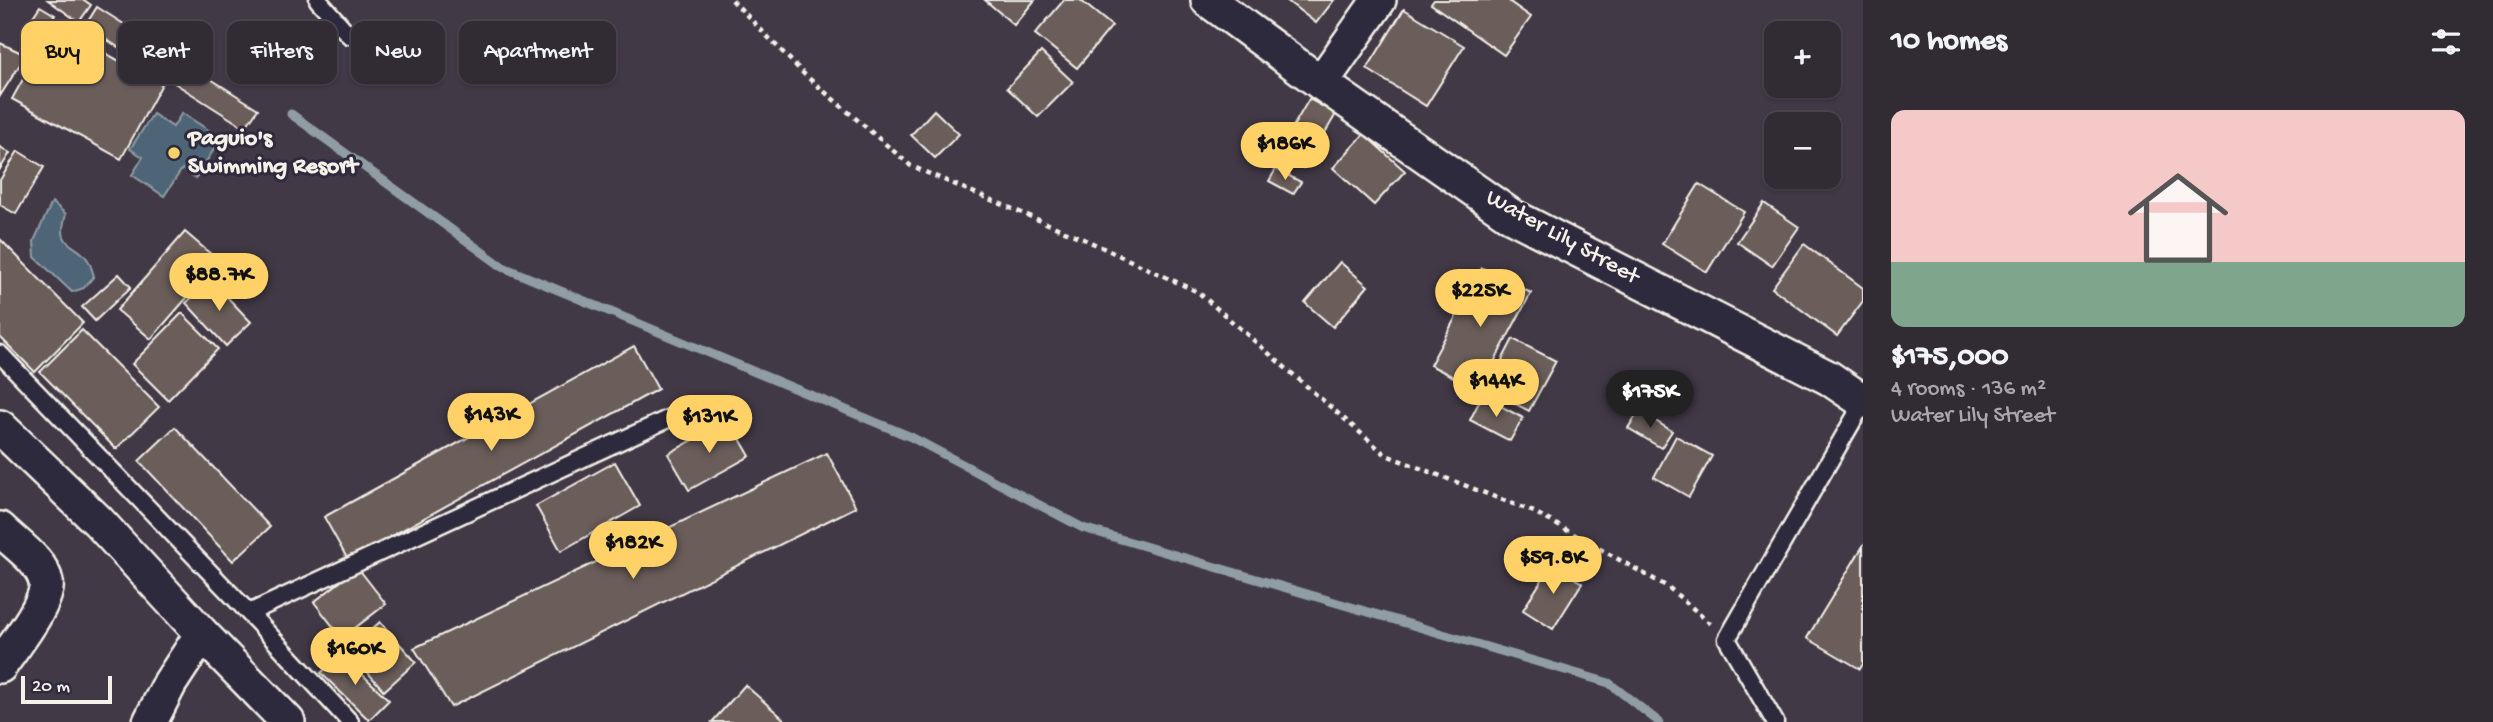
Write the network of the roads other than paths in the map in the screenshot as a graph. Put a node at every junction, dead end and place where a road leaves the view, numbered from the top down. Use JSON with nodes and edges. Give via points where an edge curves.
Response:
{"nodes":[{"id":1,"x":318,"y":0,"type":"edge"},
{"id":2,"x":1208,"y":0,"type":"edge"},
{"id":3,"x":1379,"y":0,"type":"edge"},
{"id":4,"x":349,"y":35,"type":"dead end"},
{"id":5,"x":1321,"y":83,"type":"junction"},
{"id":6,"x":0,"y":354,"type":"edge"},
{"id":7,"x":1863,"y":402,"type":"edge"},
{"id":8,"x":687,"y":410,"type":"dead end"},
{"id":9,"x":0,"y":427,"type":"edge"},
{"id":10,"x":0,"y":529,"type":"edge"},
{"id":11,"x":249,"y":613,"type":"junction"},
{"id":12,"x":202,"y":634,"type":"junction"},
{"id":13,"x":0,"y":666,"type":"edge"},
{"id":14,"x":150,"y":722,"type":"edge"},
{"id":15,"x":288,"y":722,"type":"edge"},
{"id":16,"x":350,"y":722,"type":"edge"},
{"id":17,"x":1775,"y":722,"type":"edge"}],
"edges":[{"from":1,"to":4,"type":"lane"},
{"from":2,"to":5,"type":"street","name":"Water Lily Street"},
{"from":3,"to":5,"type":"street"},
{"from":5,"to":7,"type":"street","name":"Water Lily Street","via":[[1510,215],[1829,378]]},
{"from":6,"to":11,"type":"lane"},
{"from":7,"to":17,"type":"lane","via":[[1727,639]]},
{"from":8,"to":11,"type":"lane"},
{"from":9,"to":12,"type":"street","via":[[98,522]]},
{"from":10,"to":13,"type":"street","via":[[41,569],[47,584],[44,600]]},
{"from":11,"to":16,"type":"lane"},
{"from":12,"to":14,"type":"street"},
{"from":12,"to":15,"type":"street"}]}
